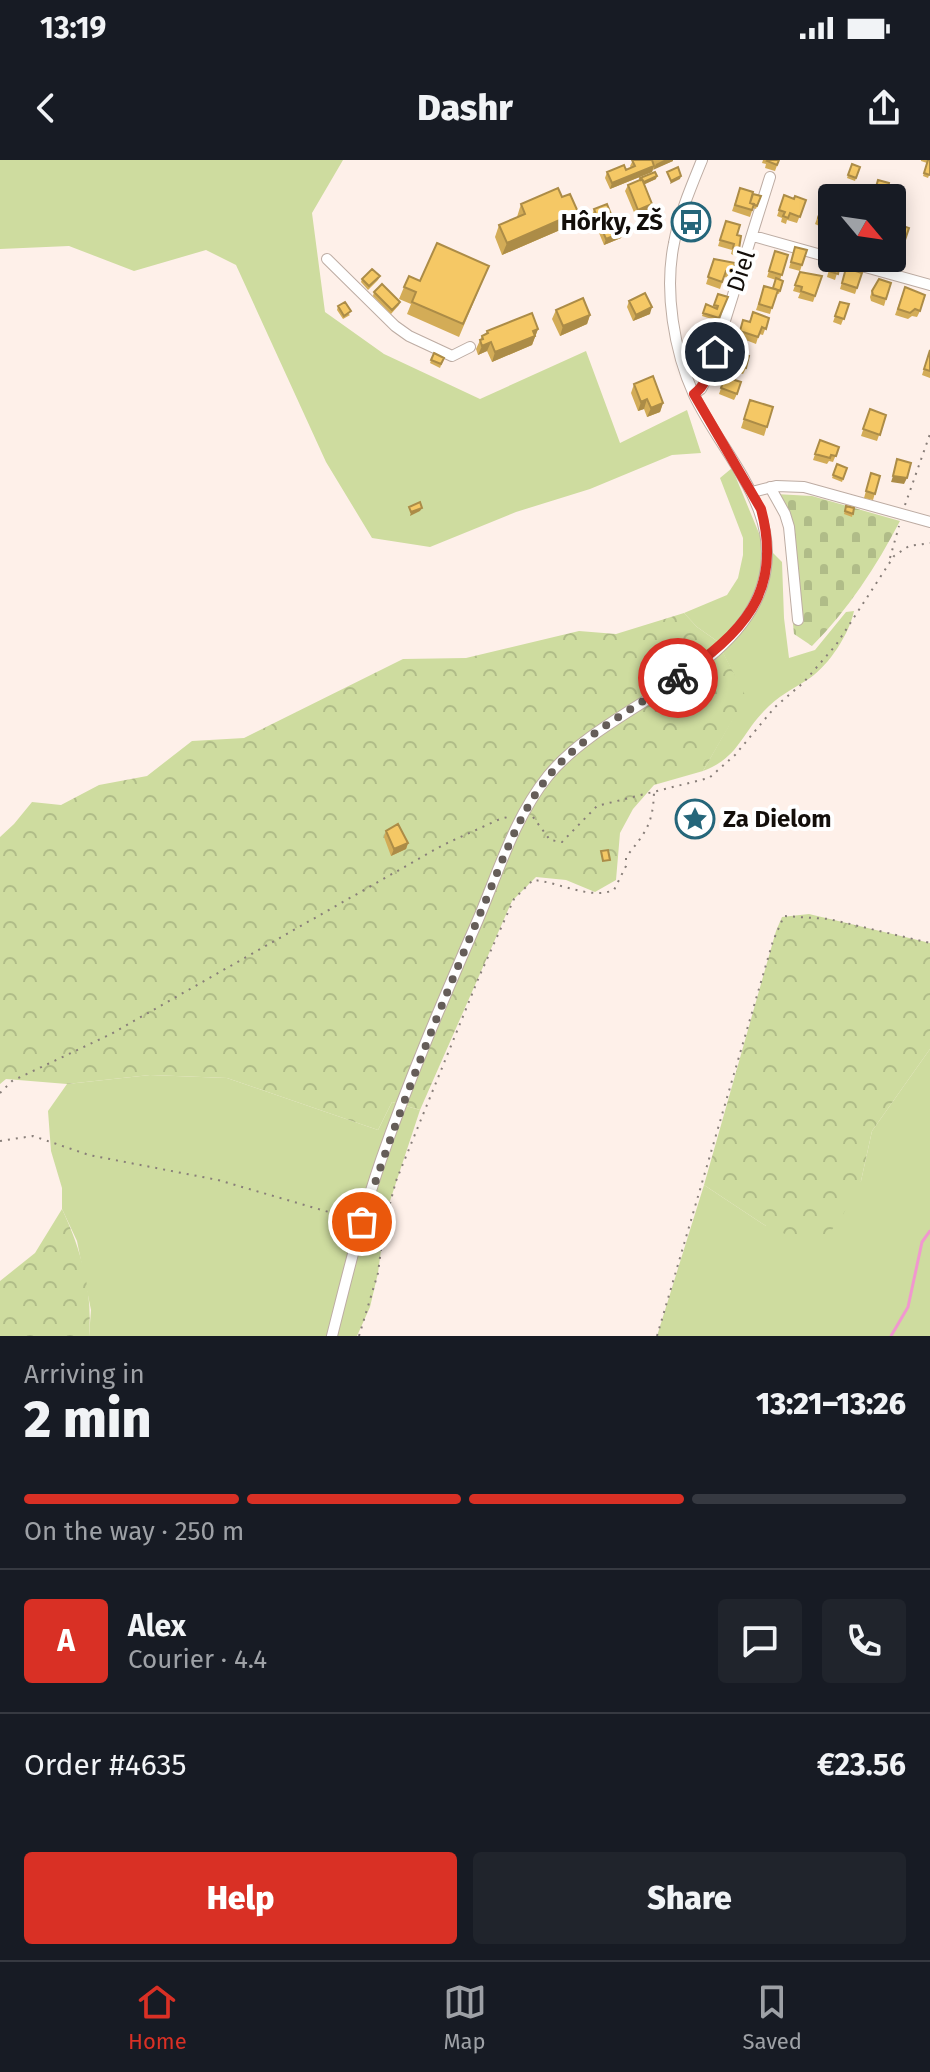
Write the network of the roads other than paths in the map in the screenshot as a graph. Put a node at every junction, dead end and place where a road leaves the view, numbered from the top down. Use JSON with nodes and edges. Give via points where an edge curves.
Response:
{"nodes":[{"id":1,"x":702,"y":160,"type":"edge"},
{"id":2,"x":770,"y":177,"type":"dead end"},
{"id":3,"x":753,"y":236,"type":"junction"},
{"id":4,"x":818,"y":254,"type":"edge"},
{"id":5,"x":327,"y":259,"type":"dead end"},
{"id":6,"x":883,"y":272,"type":"edge"},
{"id":7,"x":930,"y":285,"type":"edge"},
{"id":8,"x":470,"y":347,"type":"dead end"},
{"id":9,"x":694,"y":394,"type":"junction"},
{"id":10,"x":770,"y":487,"type":"junction"},
{"id":11,"x":752,"y":492,"type":"junction"},
{"id":12,"x":930,"y":522,"type":"edge"},
{"id":13,"x":798,"y":620,"type":"dead end"},
{"id":14,"x":332,"y":1336,"type":"edge"}],
"edges":[{"from":1,"to":9,"type":"street","via":[[674,242],[670,272],[677,339]]},
{"from":2,"to":3,"type":"street","name":"Diel"},
{"from":3,"to":4,"type":"street","name":"Diel"},
{"from":3,"to":9,"type":"street","name":"Diel","via":[[707,378]]},
{"from":5,"to":8,"type":"street","via":[[409,336],[452,356]]},
{"from":6,"to":7,"type":"street","name":"Diel"},
{"from":9,"to":11,"type":"street"},
{"from":10,"to":11,"type":"street"},
{"from":10,"to":12,"type":"street","via":[[804,487]]},
{"from":10,"to":13,"type":"street","via":[[789,527]]},
{"from":11,"to":14,"type":"street","via":[[766,528],[767,565],[758,597],[736,631],[719,649],[564,759],[523,814],[381,1160]]}]}
